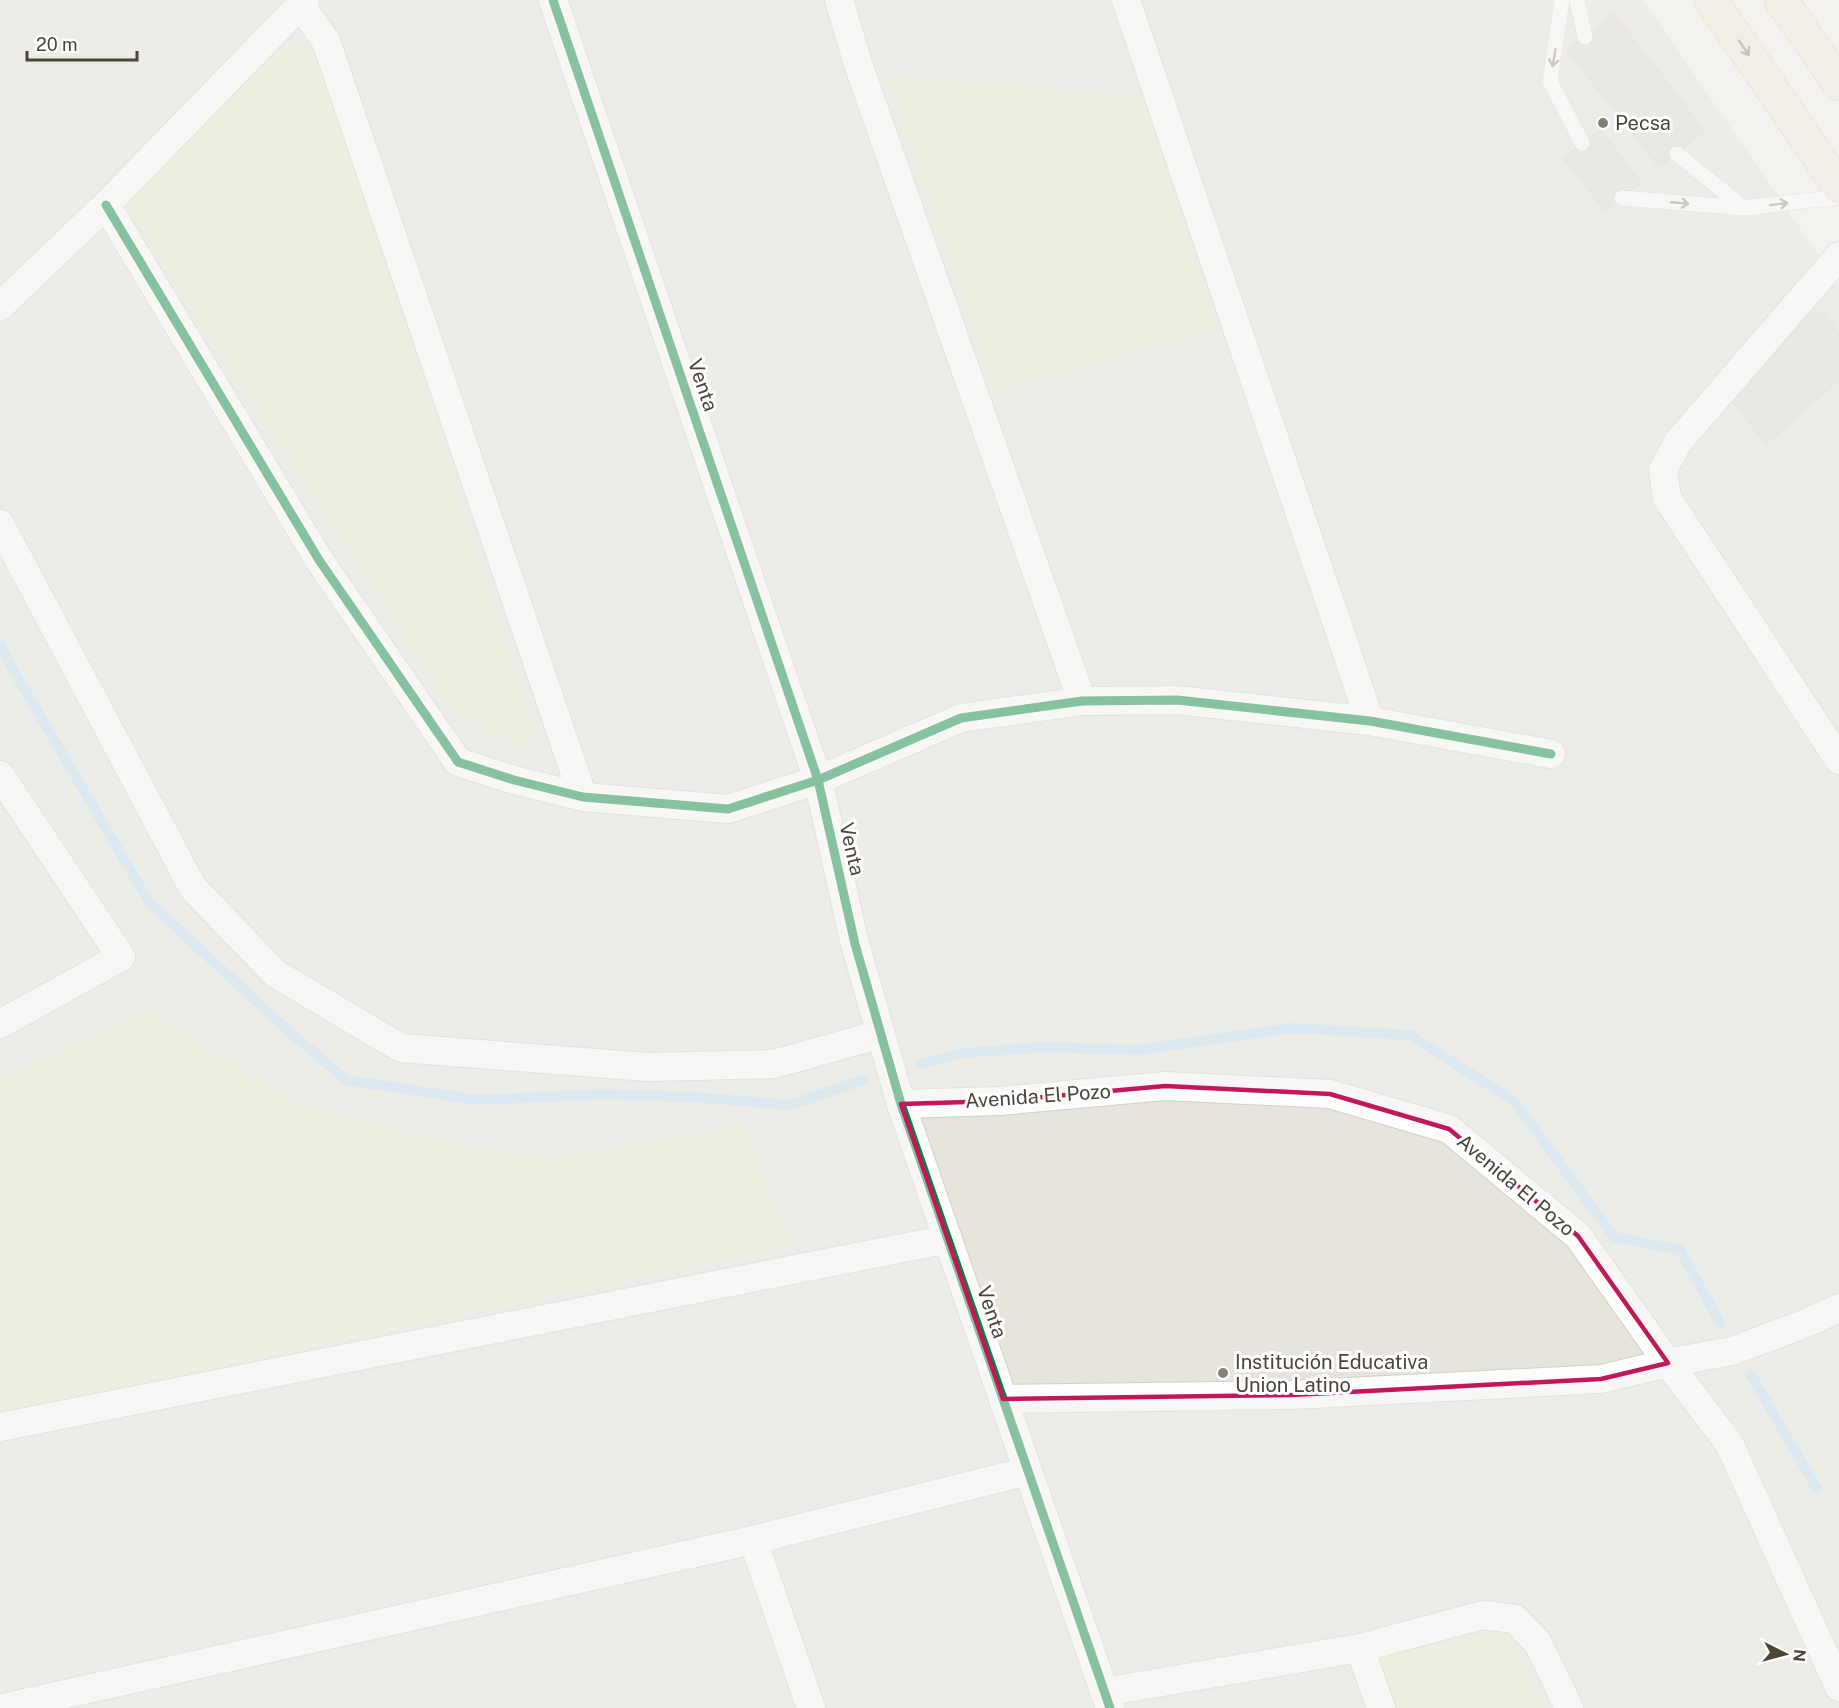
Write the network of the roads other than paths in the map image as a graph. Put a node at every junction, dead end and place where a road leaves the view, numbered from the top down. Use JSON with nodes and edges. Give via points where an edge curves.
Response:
{"nodes":[{"id":1,"x":552,"y":0,"type":"edge"},
{"id":2,"x":839,"y":0,"type":"edge"},
{"id":3,"x":1126,"y":0,"type":"edge"},
{"id":4,"x":1562,"y":0,"type":"edge"},
{"id":5,"x":1577,"y":0,"type":"edge"},
{"id":6,"x":1711,"y":0,"type":"edge"},
{"id":7,"x":1781,"y":0,"type":"edge"},
{"id":8,"x":302,"y":2,"type":"edge"},
{"id":9,"x":1585,"y":37,"type":"dead end"},
{"id":10,"x":1839,"y":84,"type":"edge"},
{"id":11,"x":1582,"y":143,"type":"dead end"},
{"id":12,"x":1677,"y":154,"type":"dead end"},
{"id":13,"x":1839,"y":188,"type":"edge"},
{"id":14,"x":1839,"y":196,"type":"edge"},
{"id":15,"x":1622,"y":198,"type":"dead end"},
{"id":16,"x":106,"y":205,"type":"junction"},
{"id":17,"x":1744,"y":208,"type":"junction"},
{"id":18,"x":1839,"y":256,"type":"edge"},
{"id":19,"x":0,"y":306,"type":"edge"},
{"id":20,"x":0,"y":524,"type":"edge"},
{"id":21,"x":1082,"y":701,"type":"junction"},
{"id":22,"x":1370,"y":721,"type":"junction"},
{"id":23,"x":1551,"y":754,"type":"dead end"},
{"id":24,"x":1839,"y":760,"type":"edge"},
{"id":25,"x":0,"y":775,"type":"edge"},
{"id":26,"x":818,"y":780,"type":"junction"},
{"id":27,"x":583,"y":797,"type":"junction"},
{"id":28,"x":0,"y":1024,"type":"edge"},
{"id":29,"x":881,"y":1034,"type":"junction"},
{"id":30,"x":902,"y":1104,"type":"junction"},
{"id":31,"x":948,"y":1239,"type":"junction"},
{"id":32,"x":1839,"y":1308,"type":"edge"},
{"id":33,"x":1668,"y":1363,"type":"junction"},
{"id":34,"x":1003,"y":1399,"type":"junction"},
{"id":35,"x":0,"y":1427,"type":"edge"},
{"id":36,"x":1028,"y":1471,"type":"junction"},
{"id":37,"x":753,"y":1540,"type":"junction"},
{"id":38,"x":1360,"y":1648,"type":"junction"},
{"id":39,"x":1839,"y":1687,"type":"edge"},
{"id":40,"x":1107,"y":1700,"type":"edge"},
{"id":41,"x":3,"y":1708,"type":"edge"},
{"id":42,"x":810,"y":1708,"type":"edge"},
{"id":43,"x":1381,"y":1708,"type":"edge"},
{"id":44,"x":1569,"y":1708,"type":"edge"}],
"edges":[{"from":1,"to":26,"type":"street","name":"Venta"},
{"from":2,"to":21,"type":"street","via":[[858,64]]},
{"from":3,"to":22,"type":"street"},
{"from":4,"to":11,"type":"lane","one_way":true,"via":[[1550,81]]},
{"from":5,"to":9,"type":"lane"},
{"from":6,"to":13,"type":"highway","one_way":true},
{"from":7,"to":10,"type":"highway"},
{"from":8,"to":16,"type":"street"},
{"from":8,"to":27,"type":"street","via":[[326,41]]},
{"from":12,"to":17,"type":"lane"},
{"from":17,"to":14,"type":"lane","one_way":true},
{"from":15,"to":17,"type":"lane","one_way":true},
{"from":16,"to":19,"type":"street"},
{"from":16,"to":27,"type":"street","via":[[319,561],[458,762]]},
{"from":18,"to":24,"type":"street","via":[[1678,442],[1663,470],[1667,498]]},
{"from":20,"to":29,"type":"street","via":[[193,888],[276,974],[401,1048],[648,1067],[774,1064]]},
{"from":21,"to":22,"type":"street","via":[[1177,700]]},
{"from":21,"to":26,"type":"street","via":[[962,718]]},
{"from":22,"to":23,"type":"street"},
{"from":25,"to":28,"type":"street","via":[[122,957]]},
{"from":26,"to":27,"type":"street","via":[[728,809]]},
{"from":26,"to":29,"type":"street","name":"Venta","via":[[855,944]]},
{"from":29,"to":30,"type":"street","name":"Venta"},
{"from":30,"to":31,"type":"street","name":"Venta"},
{"from":30,"to":33,"type":"street","name":"Avenida El Pozo","via":[[1000,1101],[1165,1086],[1330,1094],[1449,1129],[1578,1236]]},
{"from":31,"to":34,"type":"street","name":"Venta"},
{"from":31,"to":35,"type":"street"},
{"from":32,"to":33,"type":"street","via":[[1732,1351]]},
{"from":33,"to":34,"type":"street","via":[[1601,1379],[1291,1395]]},
{"from":33,"to":39,"type":"street","name":"Avenida El Pozo","via":[[1729,1443]]},
{"from":34,"to":36,"type":"street","name":"Venta"},
{"from":36,"to":37,"type":"street"},
{"from":36,"to":40,"type":"street","name":"Venta"},
{"from":37,"to":41,"type":"street"},
{"from":37,"to":42,"type":"street"},
{"from":38,"to":40,"type":"street"},
{"from":38,"to":43,"type":"street"},
{"from":38,"to":44,"type":"street","via":[[1483,1615],[1515,1619],[1538,1643]]}]}
